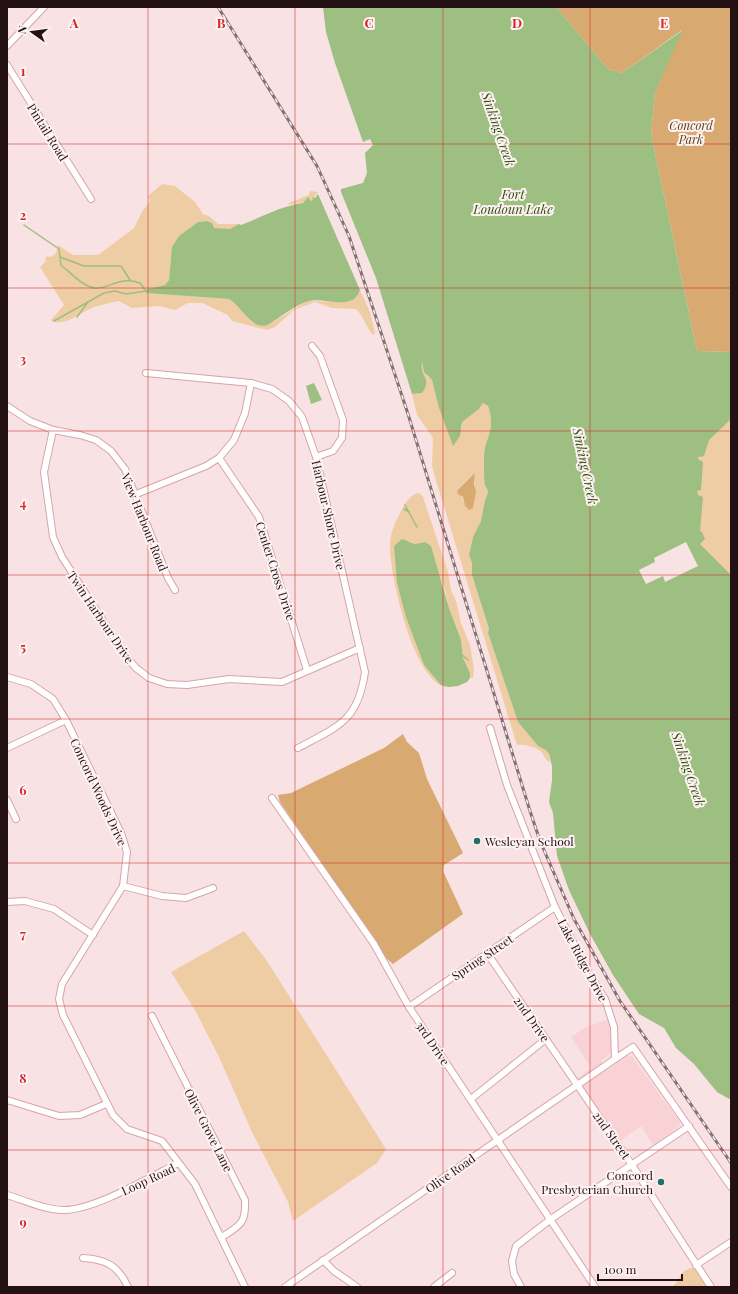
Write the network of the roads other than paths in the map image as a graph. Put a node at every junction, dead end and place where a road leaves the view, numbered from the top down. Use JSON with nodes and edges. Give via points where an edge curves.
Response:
{"nodes":[{"id":1,"x":44,"y":7,"type":"edge"},
{"id":2,"x":7,"y":46,"type":"edge"},
{"id":3,"x":7,"y":65,"type":"edge"},
{"id":4,"x":91,"y":199,"type":"dead end"},
{"id":5,"x":312,"y":346,"type":"dead end"},
{"id":6,"x":146,"y":373,"type":"dead end"},
{"id":7,"x":251,"y":383,"type":"junction"},
{"id":8,"x":7,"y":406,"type":"edge"},
{"id":9,"x":53,"y":430,"type":"junction"},
{"id":10,"x":316,"y":457,"type":"junction"},
{"id":11,"x":219,"y":458,"type":"junction"},
{"id":12,"x":134,"y":495,"type":"junction"},
{"id":13,"x":175,"y":590,"type":"dead end"},
{"id":14,"x":360,"y":648,"type":"junction"},
{"id":15,"x":307,"y":670,"type":"junction"},
{"id":16,"x":7,"y":677,"type":"edge"},
{"id":17,"x":66,"y":720,"type":"junction"},
{"id":18,"x":490,"y":728,"type":"dead end"},
{"id":19,"x":7,"y":748,"type":"edge"},
{"id":20,"x":298,"y":748,"type":"dead end"},
{"id":21,"x":272,"y":798,"type":"dead end"},
{"id":22,"x":7,"y":800,"type":"edge"},
{"id":23,"x":16,"y":819,"type":"dead end"},
{"id":24,"x":124,"y":886,"type":"junction"},
{"id":25,"x":213,"y":888,"type":"dead end"},
{"id":26,"x":7,"y":902,"type":"edge"},
{"id":27,"x":555,"y":907,"type":"junction"},
{"id":28,"x":93,"y":935,"type":"junction"},
{"id":29,"x":486,"y":953,"type":"junction"},
{"id":30,"x":409,"y":1007,"type":"junction"},
{"id":31,"x":152,"y":1016,"type":"dead end"},
{"id":32,"x":546,"y":1039,"type":"junction"},
{"id":33,"x":616,"y":1059,"type":"junction"},
{"id":34,"x":578,"y":1085,"type":"junction"},
{"id":35,"x":471,"y":1099,"type":"junction"},
{"id":36,"x":7,"y":1100,"type":"edge"},
{"id":37,"x":106,"y":1104,"type":"junction"},
{"id":38,"x":688,"y":1126,"type":"junction"},
{"id":39,"x":497,"y":1141,"type":"junction"},
{"id":40,"x":178,"y":1163,"type":"junction"},
{"id":41,"x":632,"y":1165,"type":"junction"},
{"id":42,"x":731,"y":1187,"type":"edge"},
{"id":43,"x":7,"y":1194,"type":"edge"},
{"id":44,"x":551,"y":1219,"type":"junction"},
{"id":45,"x":222,"y":1237,"type":"junction"},
{"id":46,"x":731,"y":1242,"type":"edge"},
{"id":47,"x":82,"y":1258,"type":"dead end"},
{"id":48,"x":324,"y":1260,"type":"junction"},
{"id":49,"x":696,"y":1265,"type":"junction"},
{"id":50,"x":452,"y":1273,"type":"dead end"},
{"id":51,"x":128,"y":1287,"type":"edge"},
{"id":52,"x":245,"y":1287,"type":"edge"},
{"id":53,"x":285,"y":1287,"type":"edge"},
{"id":54,"x":357,"y":1287,"type":"edge"},
{"id":55,"x":434,"y":1287,"type":"edge"},
{"id":56,"x":520,"y":1287,"type":"edge"},
{"id":57,"x":595,"y":1287,"type":"edge"},
{"id":58,"x":711,"y":1287,"type":"edge"}],
"edges":[{"from":1,"to":2,"type":"street"},
{"from":3,"to":4,"type":"street","name":"Pintail Road"},
{"from":5,"to":10,"type":"street","via":[[320,356],[343,420],[342,438],[333,451]]},
{"from":6,"to":7,"type":"street","name":"Harbour Shore Drive"},
{"from":7,"to":10,"type":"street","name":"Harbour Shore Drive","via":[[272,390],[289,401],[302,417]]},
{"from":7,"to":11,"type":"street","via":[[245,413],[234,440]]},
{"from":8,"to":9,"type":"street","name":"View Harbour Road","via":[[30,422]]},
{"from":9,"to":12,"type":"street","name":"View Harbour Road","via":[[90,438],[111,451],[125,468]]},
{"from":9,"to":15,"type":"street","name":"Twin Harbour Drive","via":[[44,472],[53,537],[62,557],[136,668],[149,678],[166,684],[187,685],[229,679],[282,682]]},
{"from":10,"to":14,"type":"street","name":"Harbour Shore Drive"},
{"from":11,"to":12,"type":"street","via":[[206,466]]},
{"from":11,"to":15,"type":"street","name":"Center Cross Drive","via":[[259,517]]},
{"from":12,"to":13,"type":"street","name":"View Harbour Road"},
{"from":14,"to":15,"type":"street","name":"Twin Harbour Drive"},
{"from":14,"to":20,"type":"street","name":"Harbour Shore Drive","via":[[365,672],[357,705],[339,726]]},
{"from":16,"to":17,"type":"street","name":"Concord Woods Drive","via":[[31,684],[53,699]]},
{"from":17,"to":19,"type":"street"},
{"from":17,"to":24,"type":"street","name":"Concord Woods Drive","via":[[121,833],[127,852]]},
{"from":18,"to":27,"type":"street","name":"Lake Ridge Drive","via":[[507,785]]},
{"from":21,"to":30,"type":"street","name":"3rd Drive","via":[[374,944]]},
{"from":22,"to":23,"type":"street"},
{"from":24,"to":25,"type":"street","via":[[162,896],[186,898]]},
{"from":24,"to":28,"type":"street","name":"Concord Woods Drive"},
{"from":26,"to":28,"type":"street","via":[[25,901],[54,909]]},
{"from":27,"to":29,"type":"street","name":"Spring Street"},
{"from":27,"to":33,"type":"street","name":"Lake Ridge Drive","via":[[605,999],[614,1027]]},
{"from":28,"to":37,"type":"street","name":"Concord Woods Drive","via":[[62,984],[59,999],[63,1015]]},
{"from":29,"to":30,"type":"street","name":"Spring Street"},
{"from":29,"to":32,"type":"street","name":"2nd Drive"},
{"from":30,"to":35,"type":"street","name":"3rd Drive"},
{"from":31,"to":45,"type":"street","name":"Olive Grove Lane","via":[[245,1200],[245,1214],[240,1225]]},
{"from":32,"to":34,"type":"street","name":"2nd Drive"},
{"from":32,"to":35,"type":"street"},
{"from":33,"to":34,"type":"street","name":"Olive Road"},
{"from":33,"to":38,"type":"street","via":[[633,1047]]},
{"from":34,"to":39,"type":"street","name":"Olive Road"},
{"from":34,"to":41,"type":"street","name":"2nd Street"},
{"from":35,"to":39,"type":"street","name":"3rd Drive"},
{"from":36,"to":37,"type":"street","via":[[60,1116],[80,1115]]},
{"from":37,"to":40,"type":"street","name":"Concord Woods Drive","via":[[127,1129],[162,1141]]},
{"from":38,"to":41,"type":"street"},
{"from":38,"to":42,"type":"street"},
{"from":39,"to":44,"type":"street","name":"3rd Drive"},
{"from":39,"to":48,"type":"street","name":"Olive Road"},
{"from":40,"to":43,"type":"street","name":"Loop Road","via":[[96,1203],[78,1209],[62,1210]]},
{"from":40,"to":45,"type":"street","name":"Loop Road","via":[[195,1184]]},
{"from":41,"to":44,"type":"street"},
{"from":41,"to":49,"type":"street","name":"2nd Street"},
{"from":44,"to":56,"type":"street","via":[[516,1246],[512,1261]]},
{"from":44,"to":57,"type":"street","name":"3rd Drive"},
{"from":45,"to":52,"type":"street","name":"Loop Road"},
{"from":46,"to":49,"type":"street"},
{"from":47,"to":51,"type":"street","via":[[101,1259],[114,1266]]},
{"from":48,"to":53,"type":"street","name":"Olive Road"},
{"from":48,"to":54,"type":"street","via":[[334,1271]]},
{"from":49,"to":58,"type":"street","name":"2nd Street"},
{"from":50,"to":55,"type":"street"}]}
